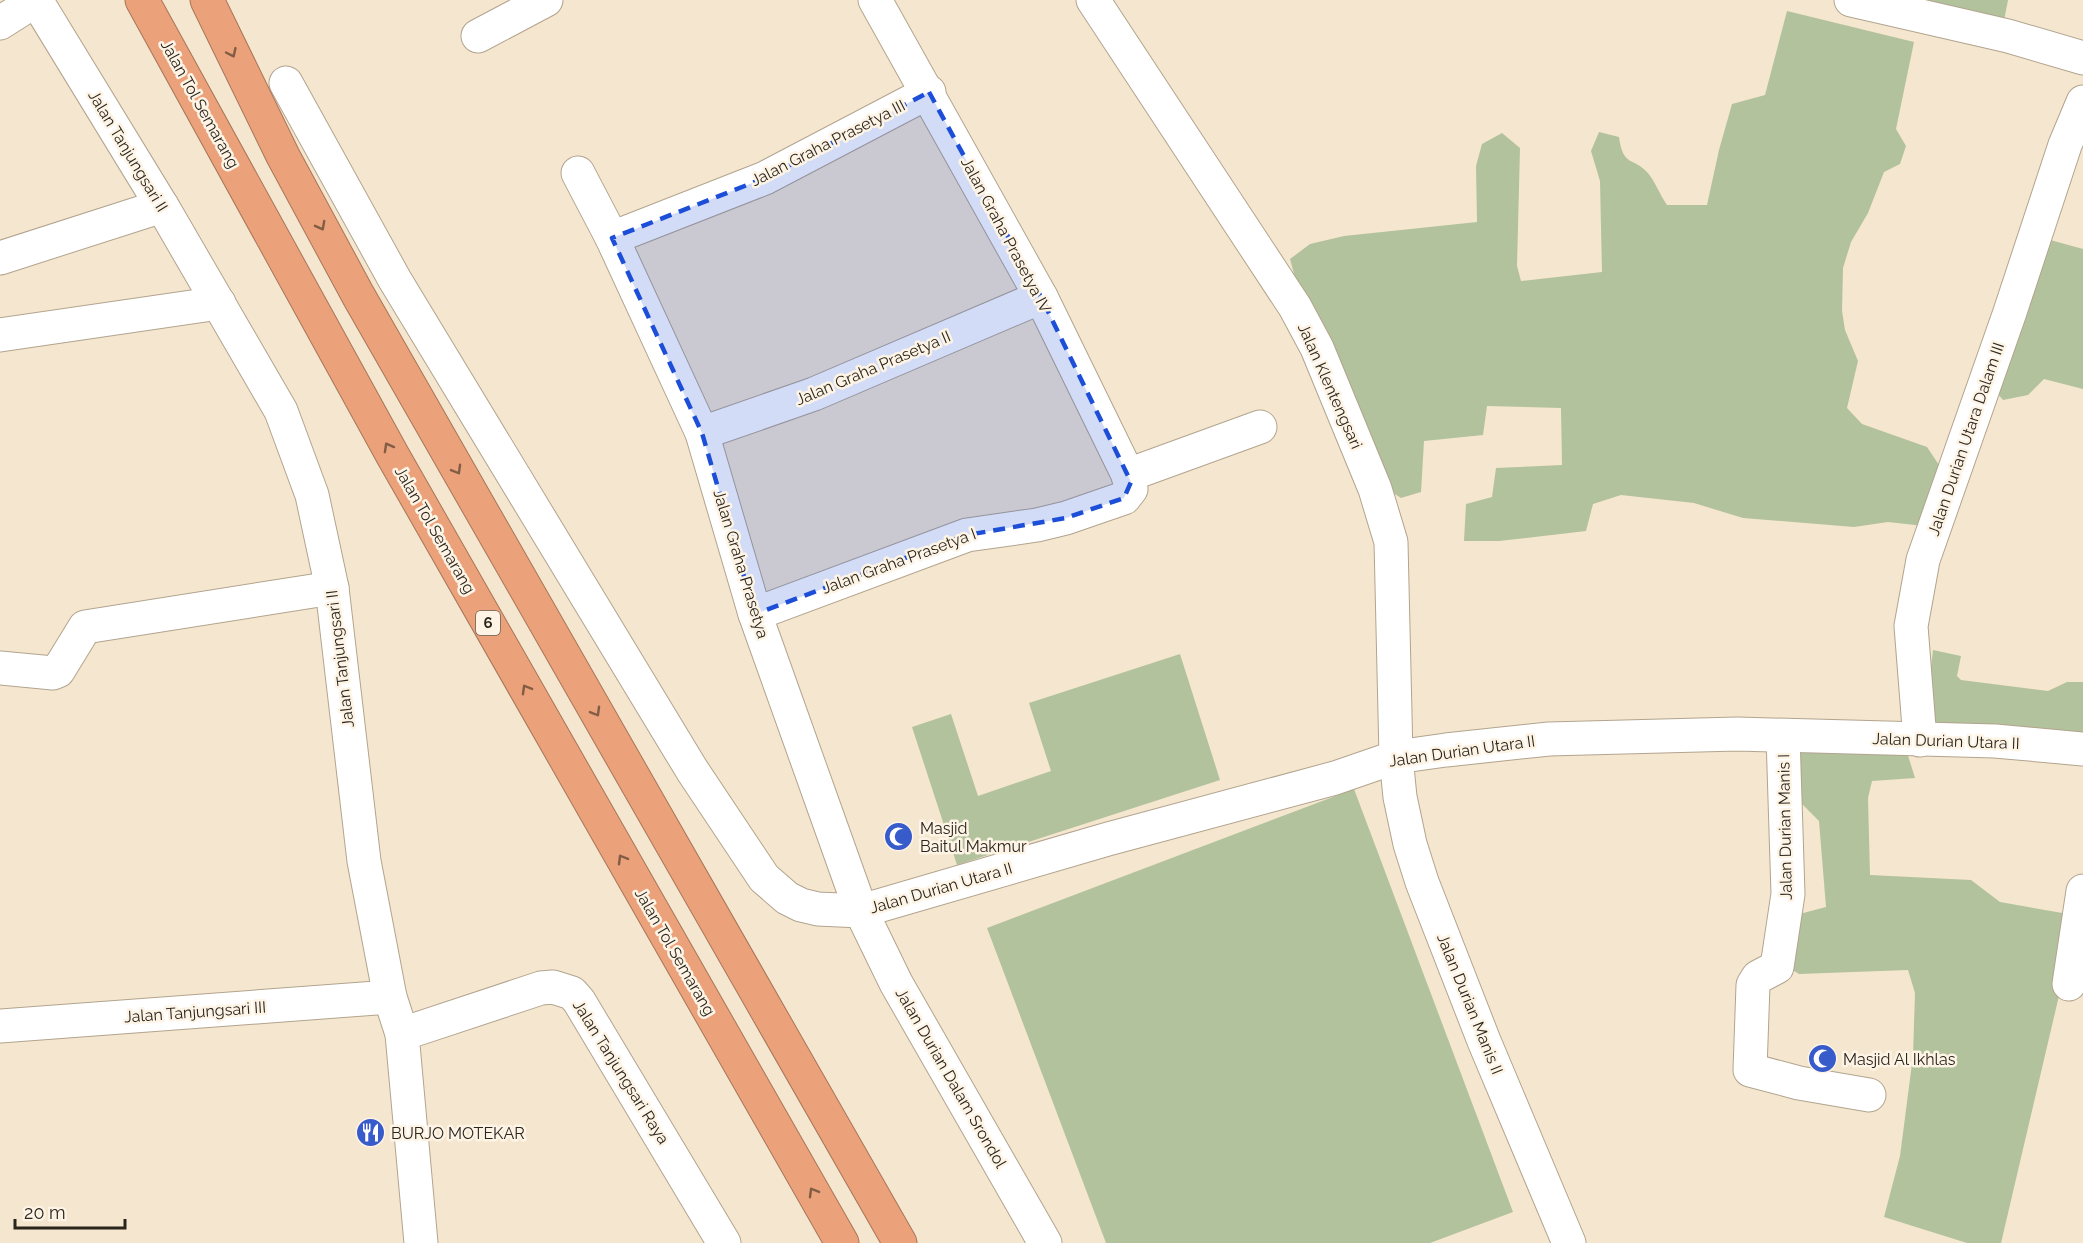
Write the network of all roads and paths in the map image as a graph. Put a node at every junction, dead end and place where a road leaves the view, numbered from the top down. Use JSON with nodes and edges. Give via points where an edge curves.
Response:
{"nodes":[{"id":1,"x":36,"y":0,"type":"edge"},
{"id":2,"x":142,"y":0,"type":"edge"},
{"id":3,"x":207,"y":0,"type":"edge"},
{"id":4,"x":546,"y":0,"type":"edge"},
{"id":5,"x":875,"y":0,"type":"edge"},
{"id":6,"x":1093,"y":0,"type":"edge"},
{"id":7,"x":1851,"y":0,"type":"edge"},
{"id":8,"x":0,"y":23,"type":"edge"},
{"id":9,"x":478,"y":36,"type":"dead end"},
{"id":10,"x":2083,"y":58,"type":"edge"},
{"id":11,"x":286,"y":83,"type":"dead end"},
{"id":12,"x":929,"y":92,"type":"junction"},
{"id":13,"x":2083,"y":102,"type":"edge"},
{"id":14,"x":2074,"y":149,"type":"edge"},
{"id":15,"x":578,"y":172,"type":"dead end"},
{"id":16,"x":162,"y":206,"type":"junction"},
{"id":17,"x":619,"y":234,"type":"junction"},
{"id":18,"x":0,"y":258,"type":"edge"},
{"id":19,"x":1041,"y":297,"type":"junction"},
{"id":20,"x":219,"y":303,"type":"junction"},
{"id":21,"x":0,"y":335,"type":"edge"},
{"id":22,"x":1260,"y":427,"type":"dead end"},
{"id":23,"x":702,"y":433,"type":"junction"},
{"id":24,"x":1128,"y":475,"type":"junction"},
{"id":25,"x":332,"y":588,"type":"junction"},
{"id":26,"x":755,"y":614,"type":"junction"},
{"id":27,"x":0,"y":668,"type":"edge"},
{"id":28,"x":1783,"y":736,"type":"junction"},
{"id":29,"x":1920,"y":740,"type":"junction"},
{"id":30,"x":2083,"y":749,"type":"edge"},
{"id":31,"x":1396,"y":757,"type":"junction"},
{"id":32,"x":2083,"y":891,"type":"edge"},
{"id":33,"x":861,"y":911,"type":"junction"},
{"id":34,"x":2069,"y":984,"type":"dead end"},
{"id":35,"x":390,"y":997,"type":"junction"},
{"id":36,"x":0,"y":1026,"type":"edge"},
{"id":37,"x":402,"y":1034,"type":"junction"},
{"id":38,"x":1869,"y":1095,"type":"dead end"},
{"id":39,"x":421,"y":1243,"type":"edge"},
{"id":40,"x":724,"y":1243,"type":"edge"},
{"id":41,"x":842,"y":1243,"type":"edge"},
{"id":42,"x":900,"y":1243,"type":"edge"},
{"id":43,"x":1045,"y":1243,"type":"edge"},
{"id":44,"x":1569,"y":1243,"type":"edge"}],
"edges":[{"from":1,"to":8,"type":"street"},
{"from":1,"to":16,"type":"street","name":"Jalan Tanjungsari II"},
{"from":41,"to":2,"type":"highway","name":"Jalan Tol Semarang","number":"6","one_way":true,"via":[[393,456]]},
{"from":3,"to":42,"type":"highway","one_way":true,"via":[[283,156],[358,296]]},
{"from":4,"to":9,"type":"street"},
{"from":5,"to":12,"type":"street","name":"Jalan Graha Prasetya IV"},
{"from":6,"to":31,"type":"street","name":"Jalan Klentengsari","via":[[1295,307],[1317,348],[1370,478],[1390,542]]},
{"from":7,"to":10,"type":"street","via":[[2008,36]]},
{"from":11,"to":33,"type":"street","name":"Jalan Durian Utara II","via":[[395,280],[692,770],[764,878],[801,905]]},
{"from":12,"to":17,"type":"street","name":"Jalan Graha Prasetya III","via":[[765,178]]},
{"from":12,"to":19,"type":"street","name":"Jalan Graha Prasetya IV"},
{"from":13,"to":14,"type":"street","name":"Jalan Durian Utara Dalam III"},
{"from":14,"to":29,"type":"street","name":"Jalan Durian Utara Dalam III","via":[[2010,312],[1923,560],[1911,626]]},
{"from":15,"to":17,"type":"street","name":"Jalan Graha Prasetya"},
{"from":16,"to":18,"type":"street"},
{"from":16,"to":20,"type":"street","name":"Jalan Tanjungsari II"},
{"from":17,"to":23,"type":"street","name":"Jalan Graha Prasetya"},
{"from":19,"to":23,"type":"street","name":"Jalan Graha Prasetya II","via":[[814,394]]},
{"from":19,"to":24,"type":"street","name":"Jalan Graha Prasetya IV"},
{"from":20,"to":21,"type":"street"},
{"from":20,"to":25,"type":"street","name":"Jalan Tanjungsari II","via":[[281,411],[312,495]]},
{"from":22,"to":24,"type":"street"},
{"from":23,"to":26,"type":"street","name":"Jalan Graha Prasetya"},
{"from":24,"to":26,"type":"street","name":"Jalan Graha Prasetya I","via":[[1131,489],[1124,498],[1037,525],[968,535]]},
{"from":25,"to":27,"type":"street","via":[[85,627],[58,671]]},
{"from":25,"to":35,"type":"street","name":"Jalan Tanjungsari II","via":[[364,861]]},
{"from":26,"to":33,"type":"street","name":"Jalan Graha Prasetya"},
{"from":28,"to":29,"type":"street","name":"Jalan Durian Utara II"},
{"from":28,"to":31,"type":"street","name":"Jalan Durian Utara II","via":[[1549,739]]},
{"from":28,"to":38,"type":"street","name":"Jalan Durian Manis I","via":[[1787,906],[1777,967],[1758,977],[1753,985],[1750,1070]]},
{"from":29,"to":30,"type":"street","name":"Jalan Durian Utara II","via":[[1995,741]]},
{"from":31,"to":33,"type":"street","name":"Jalan Durian Utara II","via":[[1335,778]]},
{"from":31,"to":44,"type":"street","name":"Jalan Durian Manis II","via":[[1400,798],[1422,882]]},
{"from":32,"to":34,"type":"street"},
{"from":33,"to":43,"type":"street","name":"Jalan Durian Dalam Srondol","via":[[896,983]]},
{"from":35,"to":36,"type":"street","name":"Jalan Tanjungsari III"},
{"from":35,"to":37,"type":"street","name":"Jalan Tanjungsari II"},
{"from":37,"to":39,"type":"street","name":"Jalan Tanjungsari II"},
{"from":37,"to":40,"type":"street","name":"Jalan Tanjungsari Raya","via":[[541,988],[572,993],[609,1048]]}]}
